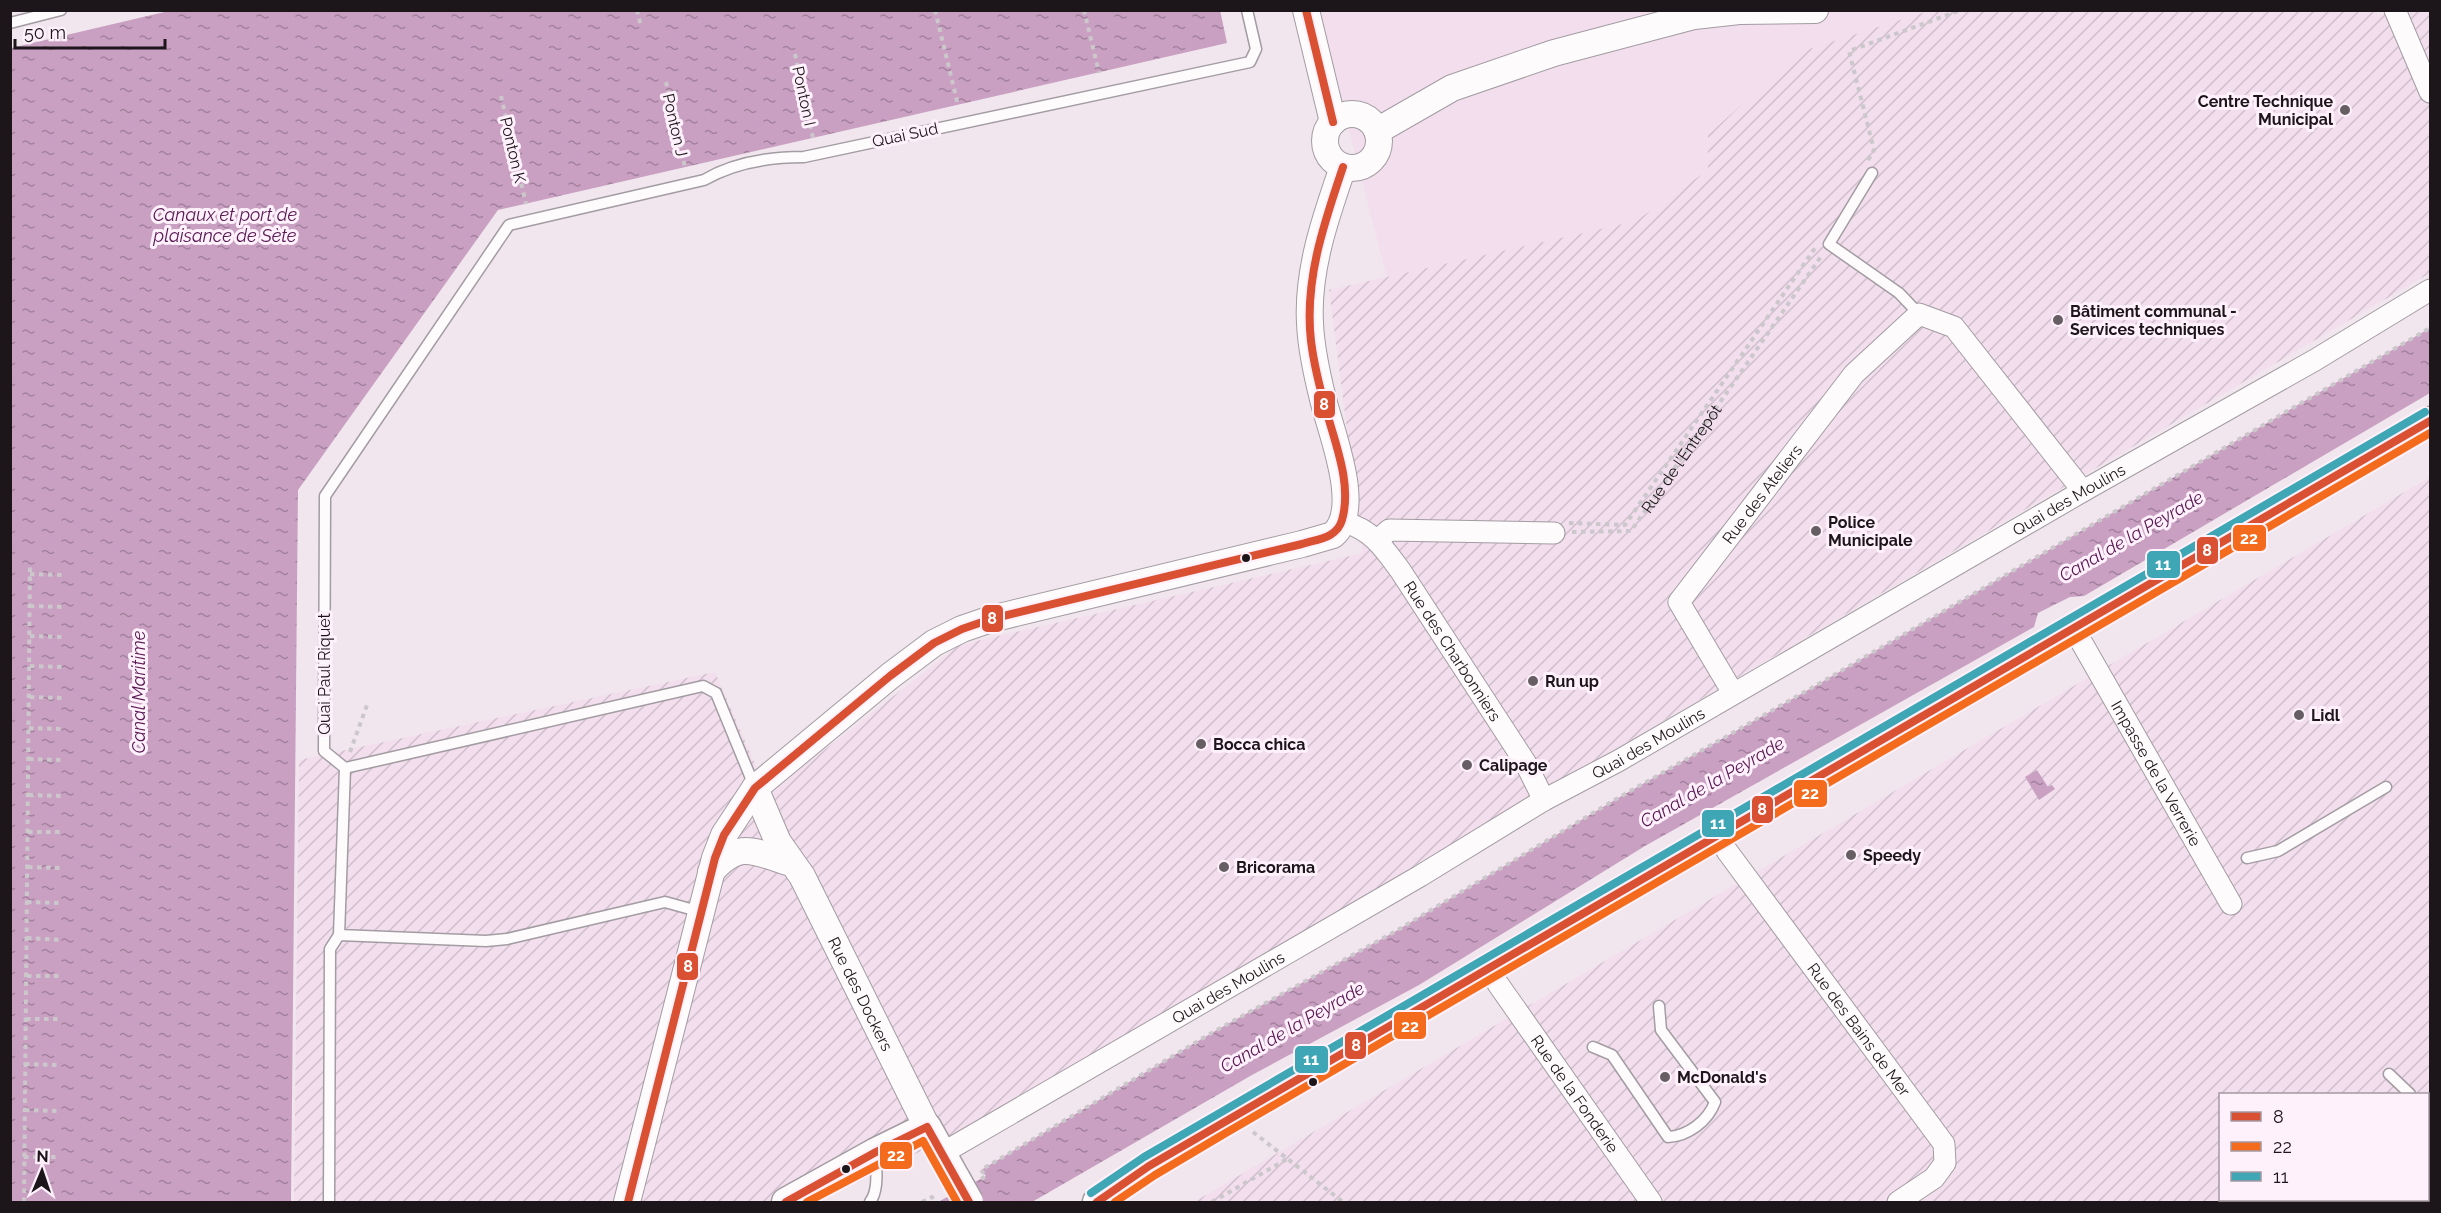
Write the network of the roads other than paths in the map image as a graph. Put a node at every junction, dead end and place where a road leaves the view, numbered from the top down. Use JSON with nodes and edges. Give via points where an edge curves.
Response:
{"nodes":[{"id":1,"x":61,"y":10,"type":"edge"},
{"id":2,"x":1247,"y":10,"type":"edge"},
{"id":3,"x":1306,"y":10,"type":"edge"},
{"id":4,"x":1815,"y":10,"type":"edge"},
{"id":5,"x":2395,"y":10,"type":"edge"},
{"id":6,"x":10,"y":23,"type":"edge"},
{"id":7,"x":2430,"y":92,"type":"edge"},
{"id":8,"x":1333,"y":122,"type":"junction"},
{"id":9,"x":1377,"y":131,"type":"junction"},
{"id":10,"x":1343,"y":167,"type":"junction"},
{"id":11,"x":1872,"y":172,"type":"dead end"},
{"id":12,"x":509,"y":225,"type":"joint"},
{"id":13,"x":2430,"y":290,"type":"edge"},
{"id":14,"x":1919,"y":314,"type":"junction"},
{"id":15,"x":2430,"y":422,"type":"edge"},
{"id":16,"x":2430,"y":442,"type":"edge"},
{"id":17,"x":2083,"y":490,"type":"junction"},
{"id":18,"x":1344,"y":522,"type":"junction"},
{"id":19,"x":1560,"y":528,"type":"road end"},
{"id":20,"x":1378,"y":540,"type":"junction"},
{"id":21,"x":2082,"y":643,"type":"junction"},
{"id":22,"x":1733,"y":693,"type":"junction"},
{"id":23,"x":345,"y":768,"type":"junction"},
{"id":24,"x":2386,"y":787,"type":"dead end"},
{"id":25,"x":755,"y":788,"type":"junction"},
{"id":26,"x":1544,"y":800,"type":"junction"},
{"id":27,"x":1727,"y":851,"type":"junction"},
{"id":28,"x":2247,"y":858,"type":"dead end"},
{"id":29,"x":791,"y":863,"type":"junction"},
{"id":30,"x":710,"y":873,"type":"junction"},
{"id":31,"x":2231,"y":904,"type":"dead end"},
{"id":32,"x":701,"y":912,"type":"junction"},
{"id":33,"x":339,"y":935,"type":"junction"},
{"id":34,"x":1498,"y":984,"type":"junction"},
{"id":35,"x":1659,"y":1006,"type":"dead end"},
{"id":36,"x":1593,"y":1047,"type":"dead end"},
{"id":37,"x":2389,"y":1074,"type":"dead end"},
{"id":38,"x":2408,"y":1093,"type":"edge"},
{"id":39,"x":927,"y":1127,"type":"junction"},
{"id":40,"x":876,"y":1152,"type":"junction"},
{"id":41,"x":941,"y":1154,"type":"junction"},
{"id":42,"x":966,"y":1188,"type":"edge"},
{"id":43,"x":628,"y":1202,"type":"edge"},
{"id":44,"x":329,"y":1203,"type":"edge"},
{"id":45,"x":786,"y":1203,"type":"edge"},
{"id":46,"x":870,"y":1203,"type":"edge"},
{"id":47,"x":1097,"y":1203,"type":"edge"},
{"id":48,"x":1130,"y":1203,"type":"edge"},
{"id":49,"x":1651,"y":1203,"type":"edge"},
{"id":50,"x":1898,"y":1203,"type":"edge"}],
"edges":[{"from":1,"to":6,"type":"lane"},
{"from":2,"to":12,"type":"lane","name":"Quai Sud","via":[[1256,49],[1250,62],[804,157],[778,157],[719,171],[704,180]]},
{"from":3,"to":8,"type":"street"},
{"from":4,"to":9,"type":"street","via":[[1694,16],[1554,53],[1452,88]]},
{"from":5,"to":7,"type":"street"},
{"from":8,"to":9,"type":"street","via":[[1342,116],[1363,117]]},
{"from":8,"to":10,"type":"street","via":[[1327,131],[1327,152]]},
{"from":9,"to":10,"type":"street","via":[[1379,141],[1372,160],[1364,166]]},
{"from":10,"to":18,"type":"street","via":[[1312,278],[1309,320],[1343,477]]},
{"from":11,"to":14,"type":"lane","via":[[1824,243],[1899,294]]},
{"from":12,"to":23,"type":"lane","name":"Quai Paul Riquet","via":[[325,496],[324,751]]},
{"from":13,"to":17,"type":"street","name":"Quai des Moulins","via":[[2315,360]]},
{"from":14,"to":17,"type":"street","via":[[1954,327]]},
{"from":14,"to":22,"type":"street","name":"Rue des Ateliers","via":[[1854,374],[1679,602]]},
{"from":15,"to":47,"type":"main road","via":[[1239,1113],[1149,1166]]},
{"from":16,"to":21,"type":"main road"},
{"from":17,"to":22,"type":"street","name":"Quai des Moulins"},
{"from":18,"to":20,"type":"street","name":"Rue des Charbonniers","via":[[1360,526]]},
{"from":18,"to":25,"type":"street","via":[[1333,535],[1302,544],[962,629],[934,643],[890,676]]},
{"from":19,"to":20,"type":"street","via":[[1389,530]]},
{"from":20,"to":26,"type":"street","name":"Rue des Charbonniers","via":[[1525,762]]},
{"from":21,"to":27,"type":"main road"},
{"from":21,"to":31,"type":"street","name":"Impasse de la Verrerie"},
{"from":22,"to":26,"type":"street","name":"Quai des Moulins"},
{"from":23,"to":25,"type":"lane","via":[[703,686],[716,693]]},
{"from":23,"to":33,"type":"lane"},
{"from":24,"to":28,"type":"lane","via":[[2278,851]]},
{"from":25,"to":29,"type":"street","name":"Rue des Dockers","via":[[777,842]]},
{"from":25,"to":30,"type":"street","via":[[724,835]]},
{"from":26,"to":41,"type":"street","name":"Quai des Moulins"},
{"from":27,"to":34,"type":"main road"},
{"from":27,"to":50,"type":"street","name":"Rue des Bains de Mer","via":[[1944,1144],[1945,1163],[1934,1178]]},
{"from":29,"to":30,"type":"street","via":[[741,850],[730,854]]},
{"from":29,"to":39,"type":"street","name":"Rue des Dockers","via":[[802,876]]},
{"from":30,"to":32,"type":"street"},
{"from":32,"to":33,"type":"lane","via":[[665,902],[486,941]]},
{"from":32,"to":43,"type":"street"},
{"from":33,"to":44,"type":"lane","via":[[330,949]]},
{"from":34,"to":48,"type":"main road","via":[[1247,1128]]},
{"from":34,"to":49,"type":"street","name":"Rue de la Fonderie"},
{"from":35,"to":36,"type":"lane","via":[[1661,1030],[1714,1102],[1710,1116],[1680,1137],[1668,1137],[1612,1055]]},
{"from":37,"to":38,"type":"lane"},
{"from":39,"to":40,"type":"main road"},
{"from":39,"to":41,"type":"main road"},
{"from":40,"to":45,"type":"main road"},
{"from":40,"to":46,"type":"lane","via":[[876,1184]]},
{"from":41,"to":42,"type":"main road"}]}
